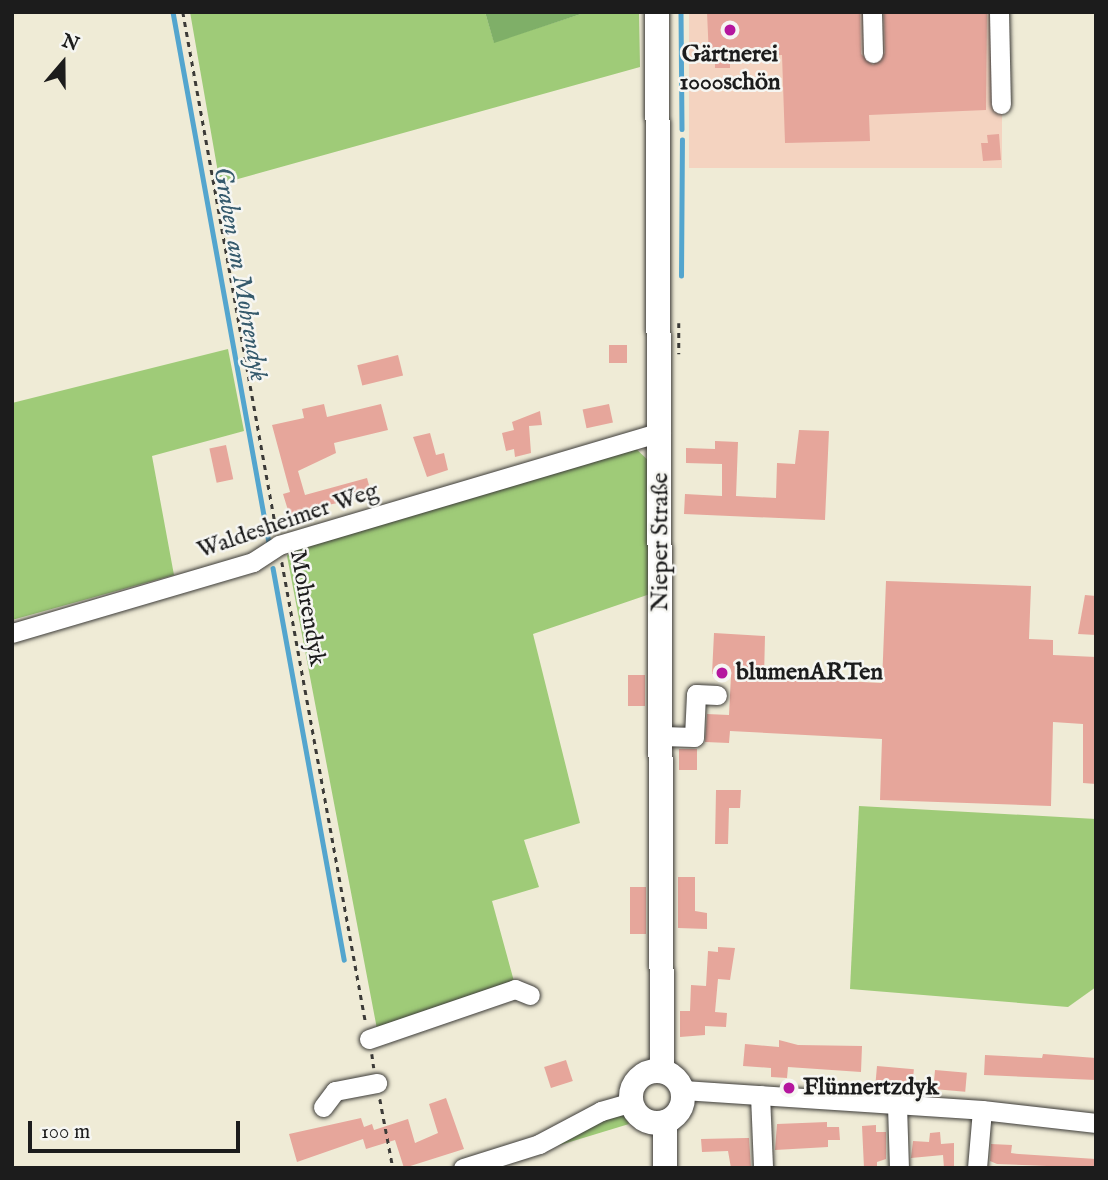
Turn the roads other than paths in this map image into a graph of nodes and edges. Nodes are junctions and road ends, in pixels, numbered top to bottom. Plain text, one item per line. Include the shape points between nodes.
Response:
1 (657, 12) edge
2 (872, 12) edge
3 (999, 12) edge
4 (873, 53) dead end
5 (1001, 104) dead end
6 (661, 432) junction
7 (12, 633) edge
8 (717, 695) dead end
9 (662, 736) junction
10 (530, 995) dead end
11 (369, 1039) road end
12 (663, 1066) junction
13 (377, 1083) road end
14 (683, 1090) junction
15 (760, 1096) junction
16 (627, 1103) junction
17 (897, 1105) junction
18 (323, 1107) dead end
19 (982, 1110) junction
20 (1096, 1124) edge
21 (665, 1126) junction
22 (463, 1168) edge
23 (665, 1168) edge
24 (763, 1168) edge
25 (899, 1168) edge
26 (977, 1168) edge

1 - 6 main road, Nieper Straße
2 - 4 street
3 - 5 street
6 - 7 street, Waldesheimer Weg via 279,545 253,562
6 - 9 main road, Nieper Straße
8 - 9 street via 696,694 694,737
9 - 12 main road, Nieper Straße
10 - 11 street via 515,989
12 - 14 main road
12 - 16 main road via 642,1076
13 - 18 street via 335,1091
14 - 15 street
14 - 21 main road via 682,1106
15 - 17 street
15 - 24 street
16 - 21 main road via 640,1117
16 - 22 street via 539,1143
17 - 19 street
17 - 25 street
19 - 20 street
19 - 26 street
21 - 23 main road

